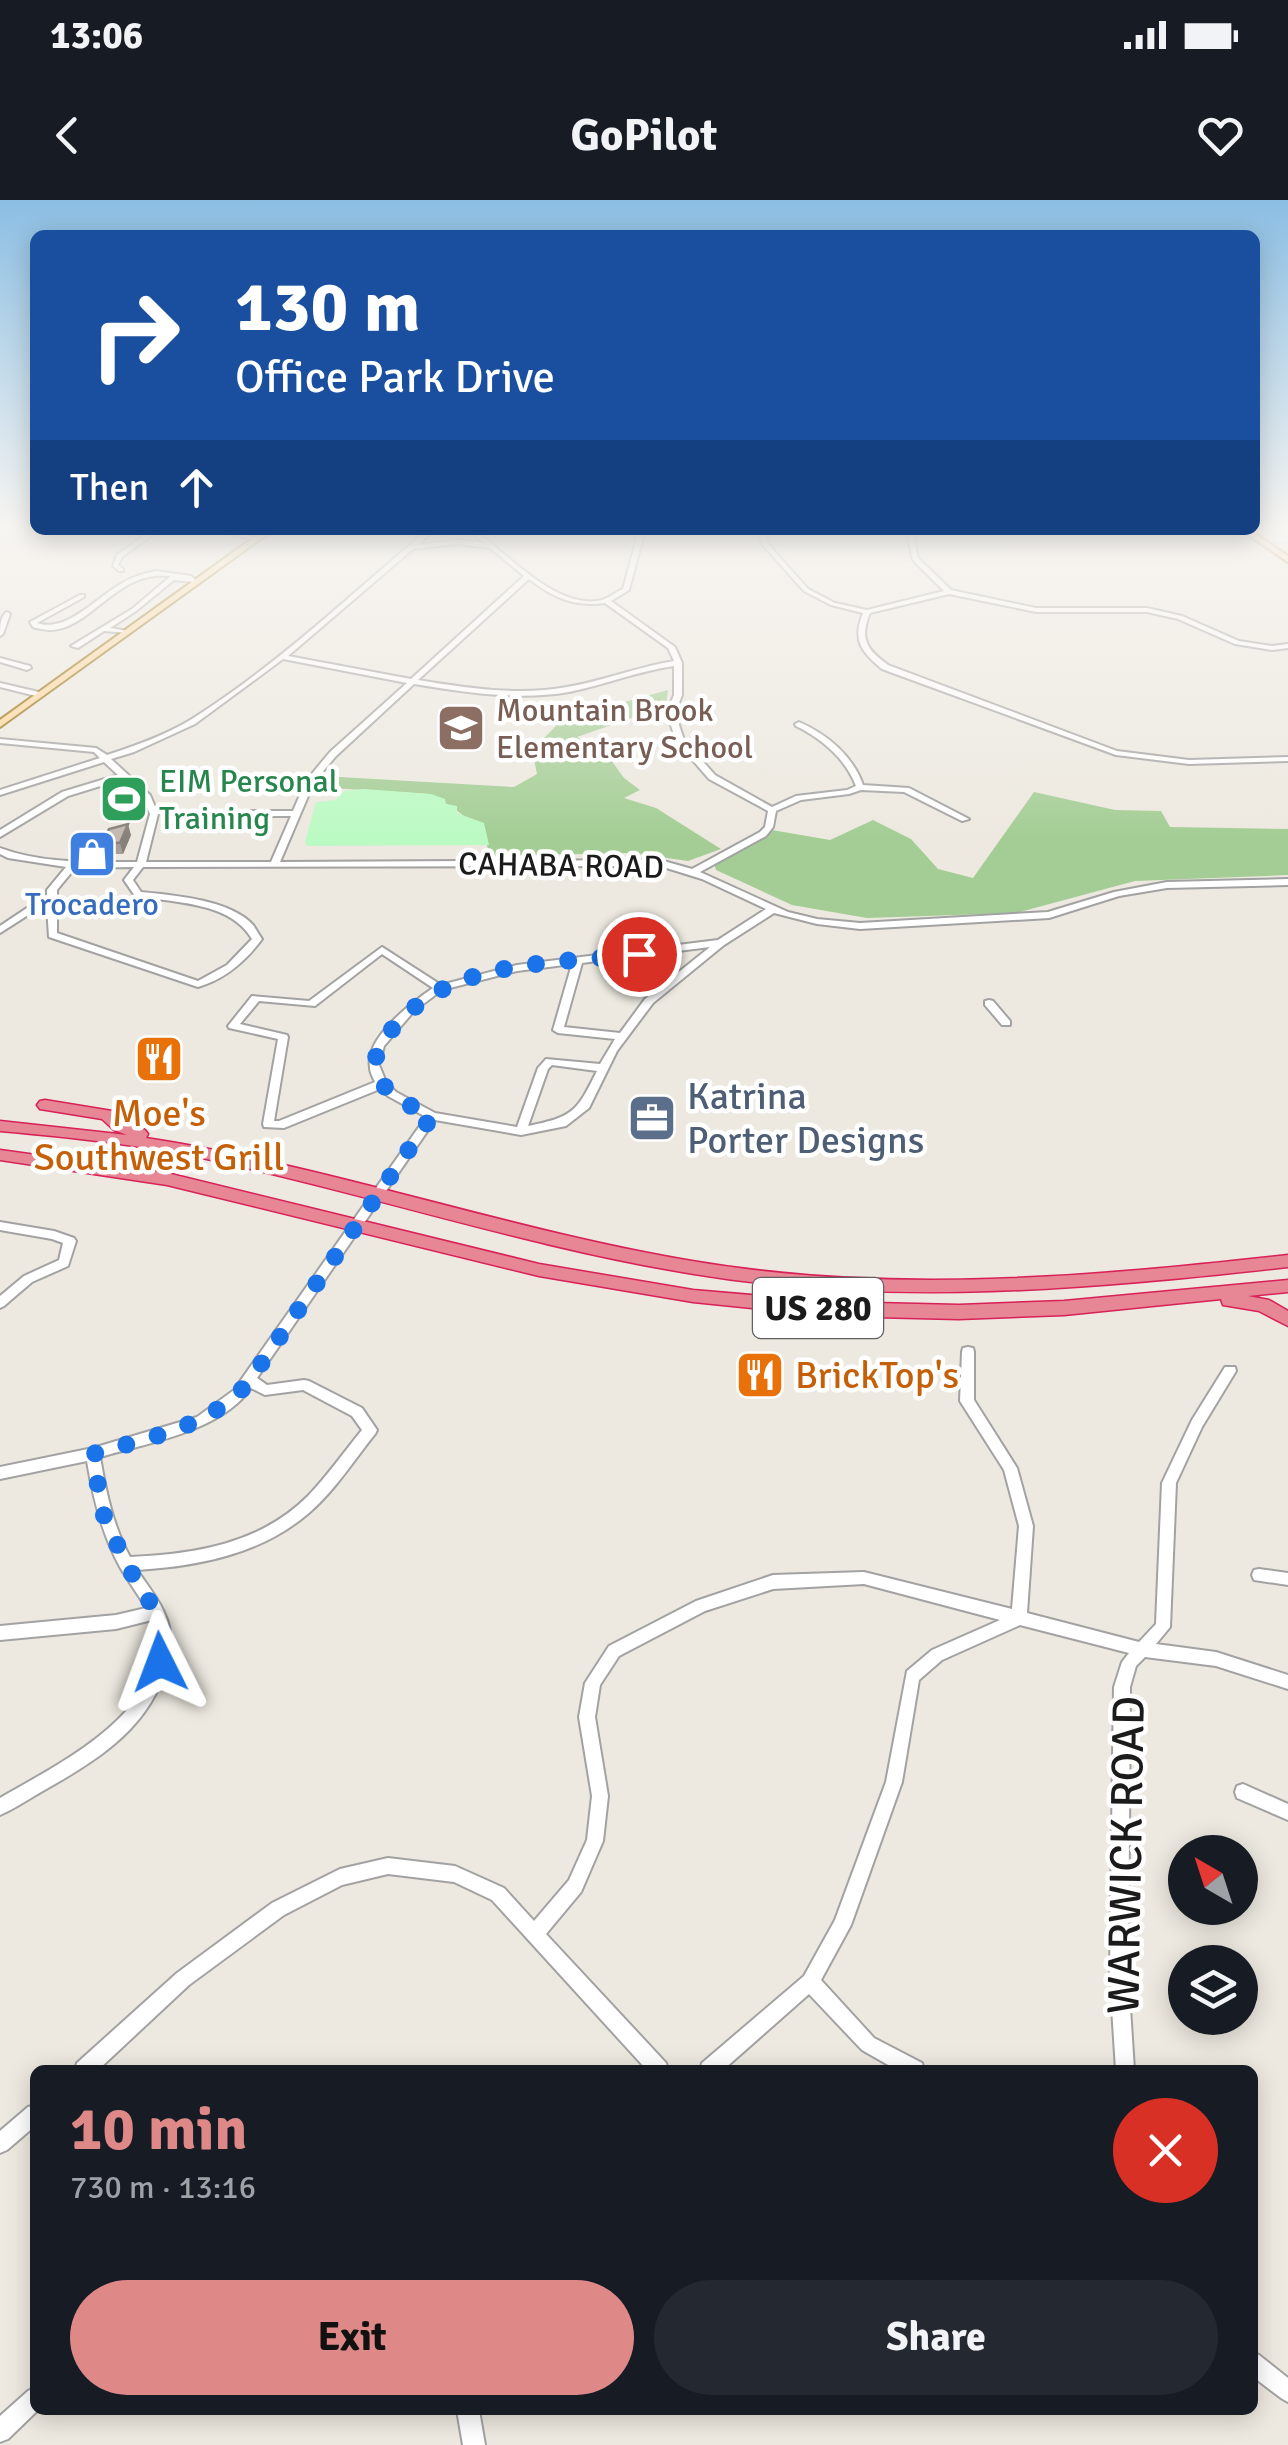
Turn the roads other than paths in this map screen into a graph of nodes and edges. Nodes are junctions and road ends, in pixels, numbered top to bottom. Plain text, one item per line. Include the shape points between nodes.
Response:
1 (100, 631) edge
2 (117, 631) edge
3 (314, 631) edge
4 (466, 631) edge
5 (649, 631) edge
6 (860, 631) edge
7 (1209, 631) edge
8 (126, 632) joint
9 (75, 646) dead end
10 (1288, 646) edge
11 (282, 658) junction
12 (0, 660) edge
13 (678, 662) junction
14 (27, 668) dead end
15 (412, 680) junction
16 (0, 685) edge
17 (40, 695) junction
18 (0, 724) edge
19 (799, 724) dead end
20 (0, 741) edge
21 (104, 758) junction
22 (1288, 759) edge
23 (124, 776) junction
24 (860, 786) junction
25 (0, 793) edge
26 (772, 810) junction
27 (244, 812) dead end
28 (293, 812) junction
29 (965, 819) dead end
30 (0, 834) edge
31 (0, 851) edge
32 (11, 856) junction
33 (0, 863) edge
34 (275, 863) junction
35 (140, 864) junction
36 (72, 865) junction
37 (700, 867) junction
38 (1288, 882) edge
39 (50, 903) junction
40 (773, 909) junction
41 (0, 930) edge
42 (721, 943) junction
43 (578, 961) junction
44 (439, 988) junction
45 (990, 1003) dead end
46 (1006, 1023) dead end
47 (621, 1036) junction
48 (601, 1068) junction
49 (381, 1084) junction
50 (45, 1105) dead end
51 (432, 1116) junction
52 (0, 1126) edge
53 (521, 1131) junction
54 (0, 1138) edge
55 (168, 1147) junction
56 (0, 1155) edge
57 (376, 1196) junction
58 (0, 1226) edge
59 (356, 1226) junction
60 (1288, 1262) edge
61 (1288, 1286) edge
62 (1194, 1296) junction
63 (0, 1303) edge
64 (1288, 1319) edge
65 (968, 1352) dead end
66 (1230, 1371) dead end
67 (250, 1380) junction
68 (93, 1454) junction
69 (0, 1473) edge
70 (126, 1564) junction
71 (1259, 1575) dead end
72 (1288, 1579) edge
73 (156, 1612) junction
74 (1019, 1618) junction
75 (0, 1633) edge
76 (1145, 1650) junction
77 (1288, 1682) edge
78 (1244, 1792) dead end
79 (0, 1808) edge
80 (1288, 1812) edge
81 (536, 1932) junction
82 (810, 1982) junction
83 (89, 2065) edge
84 (655, 2065) edge
85 (715, 2065) edge
86 (906, 2065) edge
87 (1125, 2065) edge
88 (30, 2118) edge
89 (0, 2144) edge
90 (1258, 2367) edge
91 (1288, 2391) edge
92 (30, 2403) edge
93 (469, 2415) edge
94 (0, 2432) edge
95 (474, 2445) edge

1 - 9 street
2 - 8 street
3 - 11 street
4 - 15 street
5 - 13 street
6 - 22 street via 863,646 885,668 1084,743 1162,760
7 - 10 street via 1236,643
8 - 17 main road
11 - 15 street
11 - 21 street via 192,722
12 - 14 street
13 - 15 street via 552,692
13 - 26 street via 671,713 680,741 712,777
15 - 28 street via 333,754
16 - 17 street
17 - 18 main road
19 - 24 street via 842,756
20 - 21 street via 96,750
21 - 23 street
21 - 25 street
23 - 30 street via 65,794
23 - 35 street via 154,814
24 - 26 street
24 - 29 street via 906,790
26 - 37 street via 769,828
27 - 28 street
28 - 34 street
31 - 32 street, CAHABA ROAD
32 - 33 street
32 - 36 street, CAHABA ROAD
34 - 35 street, CAHABA ROAD
34 - 37 street, CAHABA ROAD via 622,861
35 - 36 street, CAHABA ROAD
35 - 39 street via 128,880 138,894 219,908 244,922 256,939 248,952 198,984 52,936
36 - 39 street
37 - 40 street, CAHABA ROAD
38 - 40 street, CAHABA ROAD via 1167,885 1016,918 846,925
39 - 41 street
40 - 42 street
42 - 43 street
42 - 47 street via 649,1001
43 - 44 street via 478,975
43 - 47 street via 558,1030
44 - 49 street via 378,1044 374,1065
44 - 49 street via 382,950 311,1004 256,998 233,1026 284,1037 268,1124
45 - 46 street
47 - 48 street
48 - 53 street via 575,1116
48 - 53 street via 550,1061
49 - 51 street
50 - 55 highway via 108,1114 119,1126
51 - 53 street
51 - 57 street
52 - 55 highway, US 280
54 - 55 highway
55 - 57 highway, US 280
56 - 59 highway, US 280 via 168,1179
57 - 59 street
57 - 60 highway, US 280 via 602,1252 848,1286 1024,1286
58 - 63 street via 70,1242 64,1262 28,1279
59 - 62 highway, US 280 via 580,1278 832,1309 1003,1311
59 - 67 street
61 - 62 highway, US 280
62 - 64 highway via 1264,1305
65 - 74 street via 967,1401 1010,1468 1026,1526
66 - 76 street, WARWICK ROAD via 1168,1482 1163,1627
67 - 68 street via 202,1421
67 - 70 street via 265,1390 304,1386 357,1412 370,1430 305,1508 239,1549 190,1561
68 - 69 street
68 - 70 street via 102,1511
70 - 73 street
71 - 72 street
73 - 75 street
73 - 79 street via 165,1640 155,1685 136,1718
74 - 76 street
74 - 81 street via 864,1578 773,1582 700,1606 614,1650 592,1683 587,1717 600,1796 594,1840 575,1886
74 - 82 street via 937,1655 912,1676 894,1782 842,1925
76 - 77 street via 1216,1659
76 - 87 street, WARWICK ROAD via 1130,1662 1122,1687 1119,1976
78 - 80 street
81 - 83 street via 498,1894 455,1874 388,1866 340,1876 278,1909 184,1978
81 - 84 street
82 - 85 street
82 - 86 street via 868,2044
88 - 89 street
90 - 91 street
92 - 94 street
93 - 95 street

